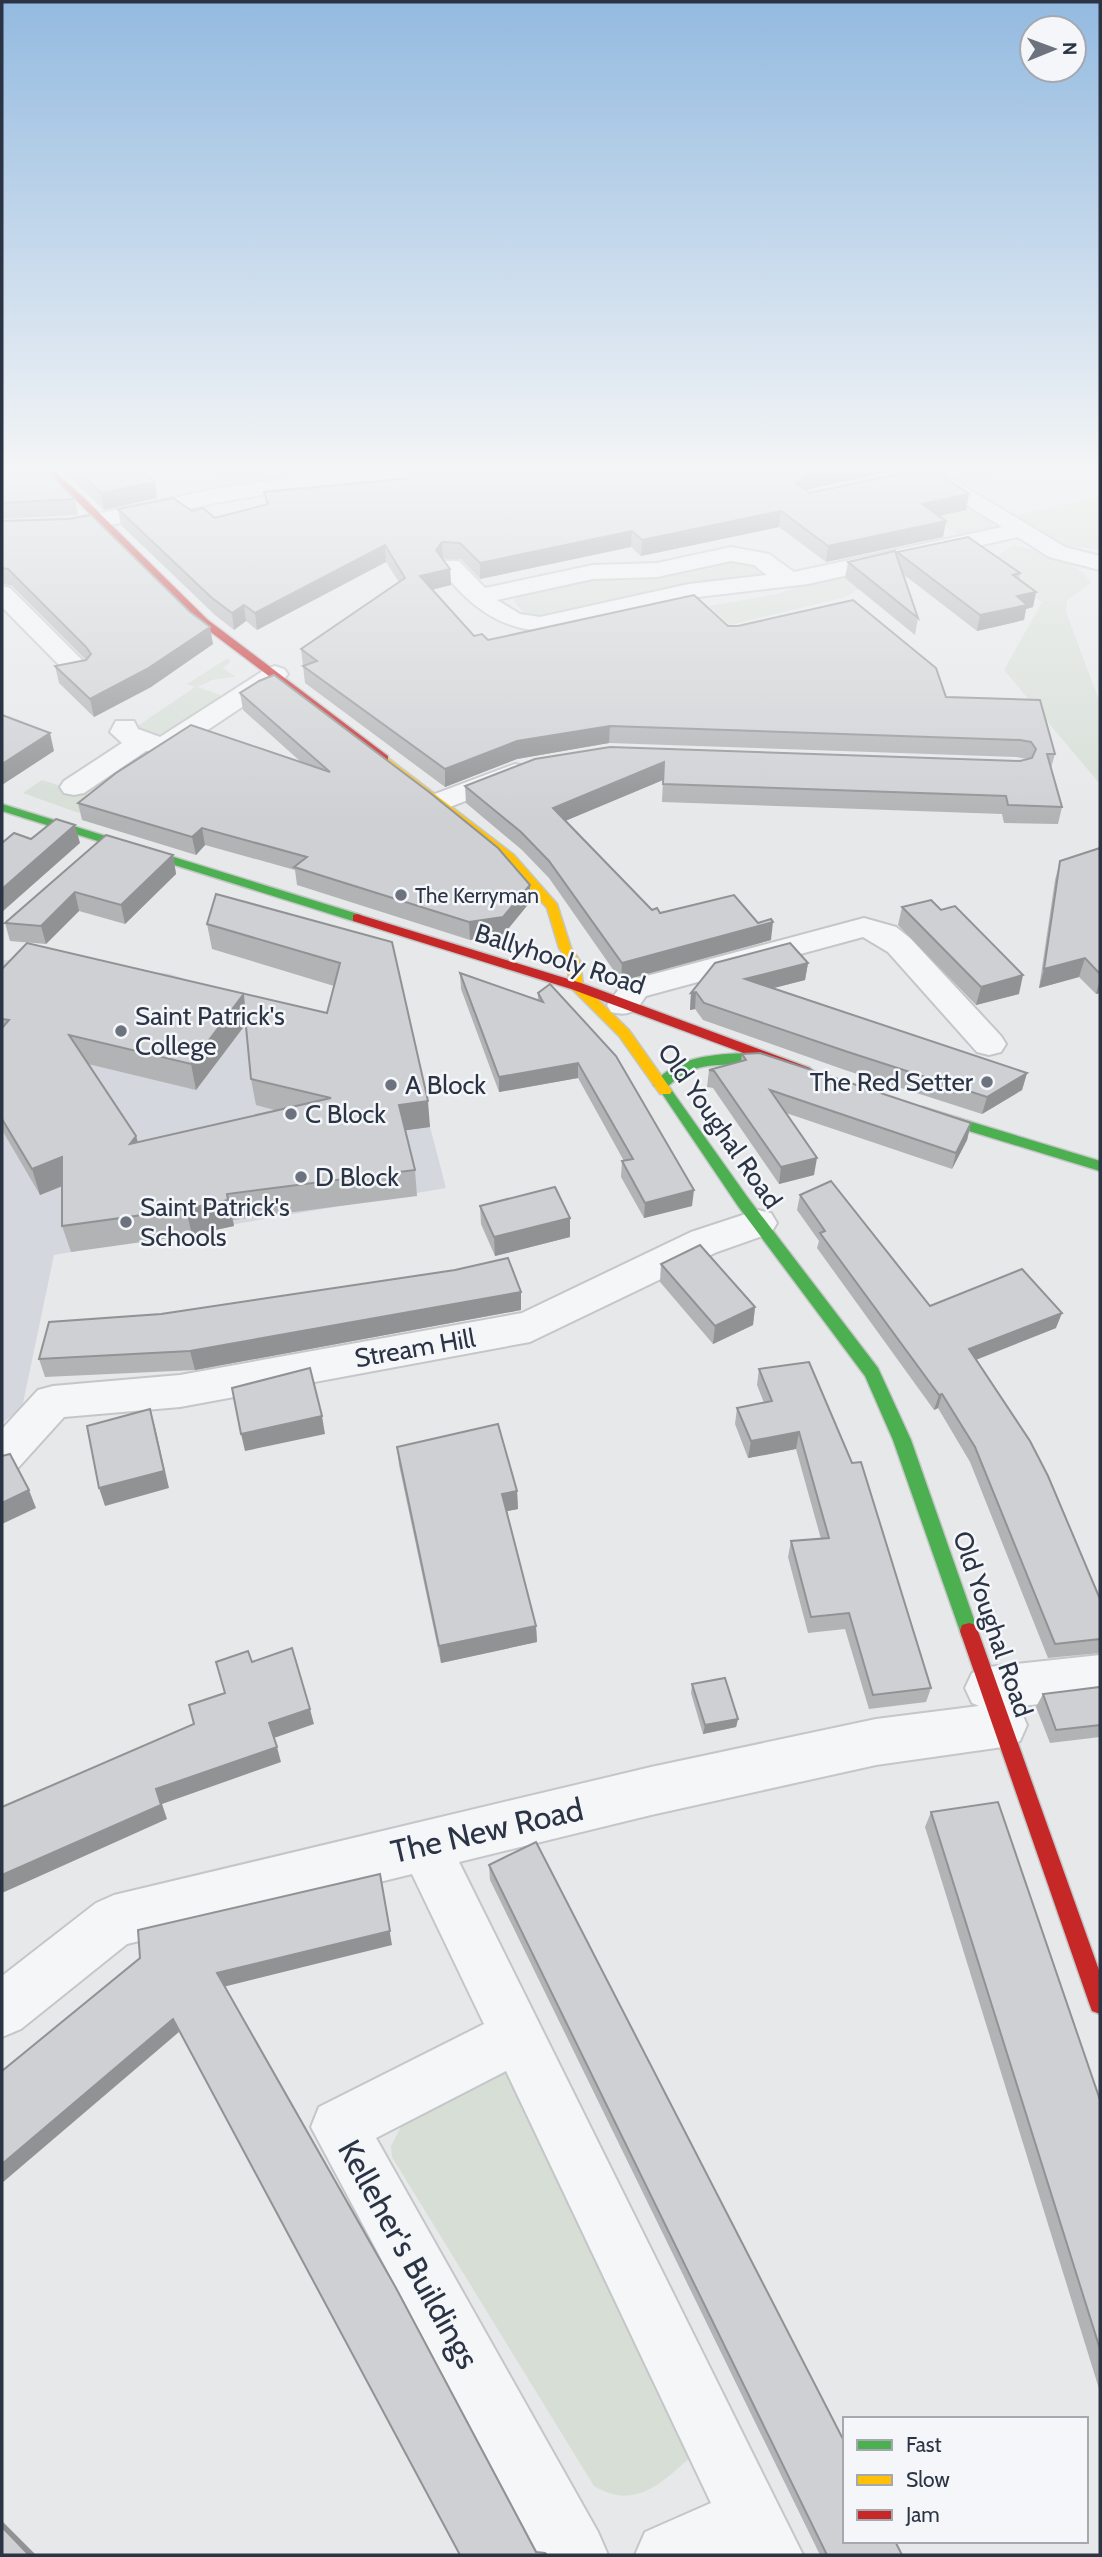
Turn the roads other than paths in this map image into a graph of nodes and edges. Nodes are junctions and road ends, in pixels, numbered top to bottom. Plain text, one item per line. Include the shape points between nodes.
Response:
1 (165, 584) edge
2 (469, 584) edge
3 (535, 584) edge
4 (750, 584) edge
5 (2, 593) edge
6 (480, 596) junction
7 (79, 671) edge
8 (275, 674) junction
9 (542, 764) edge
10 (74, 787) dead end
11 (442, 801) junction
12 (2, 807) edge
13 (103, 841) junction
14 (80, 862) edge
15 (576, 986) junction
16 (623, 1005) junction
17 (989, 1044) dead end
18 (769, 1058) junction
19 (817, 1075) edge
20 (660, 1085) junction
21 (911, 1108) edge
22 (1100, 1166) edge
23 (758, 1223) junction
24 (2, 1457) edge
25 (1100, 1676) edge
26 (996, 1706) junction
27 (424, 1844) junction
28 (1100, 2003) edge
29 (2, 2010) edge
30 (516, 2037) junction
31 (761, 2537) edge
32 (575, 2555) edge
33 (668, 2555) edge

1 - 8 street via 196,615
2 - 6 street
3 - 6 street
4 - 6 street via 689,591 540,624 509,621
5 - 7 street
8 - 10 street via 166,745 134,734
8 - 11 street
9 - 11 street
11 - 15 street via 510,858 552,906 565,948 574,961
12 - 13 street, Ballyhooly Road
13 - 14 street
13 - 15 street, Ballyhooly Road
15 - 16 street, Ballyhooly Road
15 - 20 street, Old Youghal Road via 624,1033
16 - 17 street via 635,989 864,927 899,945
16 - 18 street, Ballyhooly Road
18 - 19 street, Ballyhooly Road
18 - 20 street via 708,1059 678,1066
20 - 23 street, Old Youghal Road
21 - 22 street
23 - 24 street, Stream Hill via 704,1242 530,1327 180,1391 52,1402
23 - 26 street, Old Youghal Road via 872,1373 902,1440
25 - 26 street, The New Road
26 - 27 street, The New Road via 876,1742
26 - 28 street, Old Youghal Road
27 - 29 street, The New Road via 114,1921
27 - 30 street
30 - 31 street
30 - 32 street, Kelleher's Buildings via 339,2127
31 - 33 street

